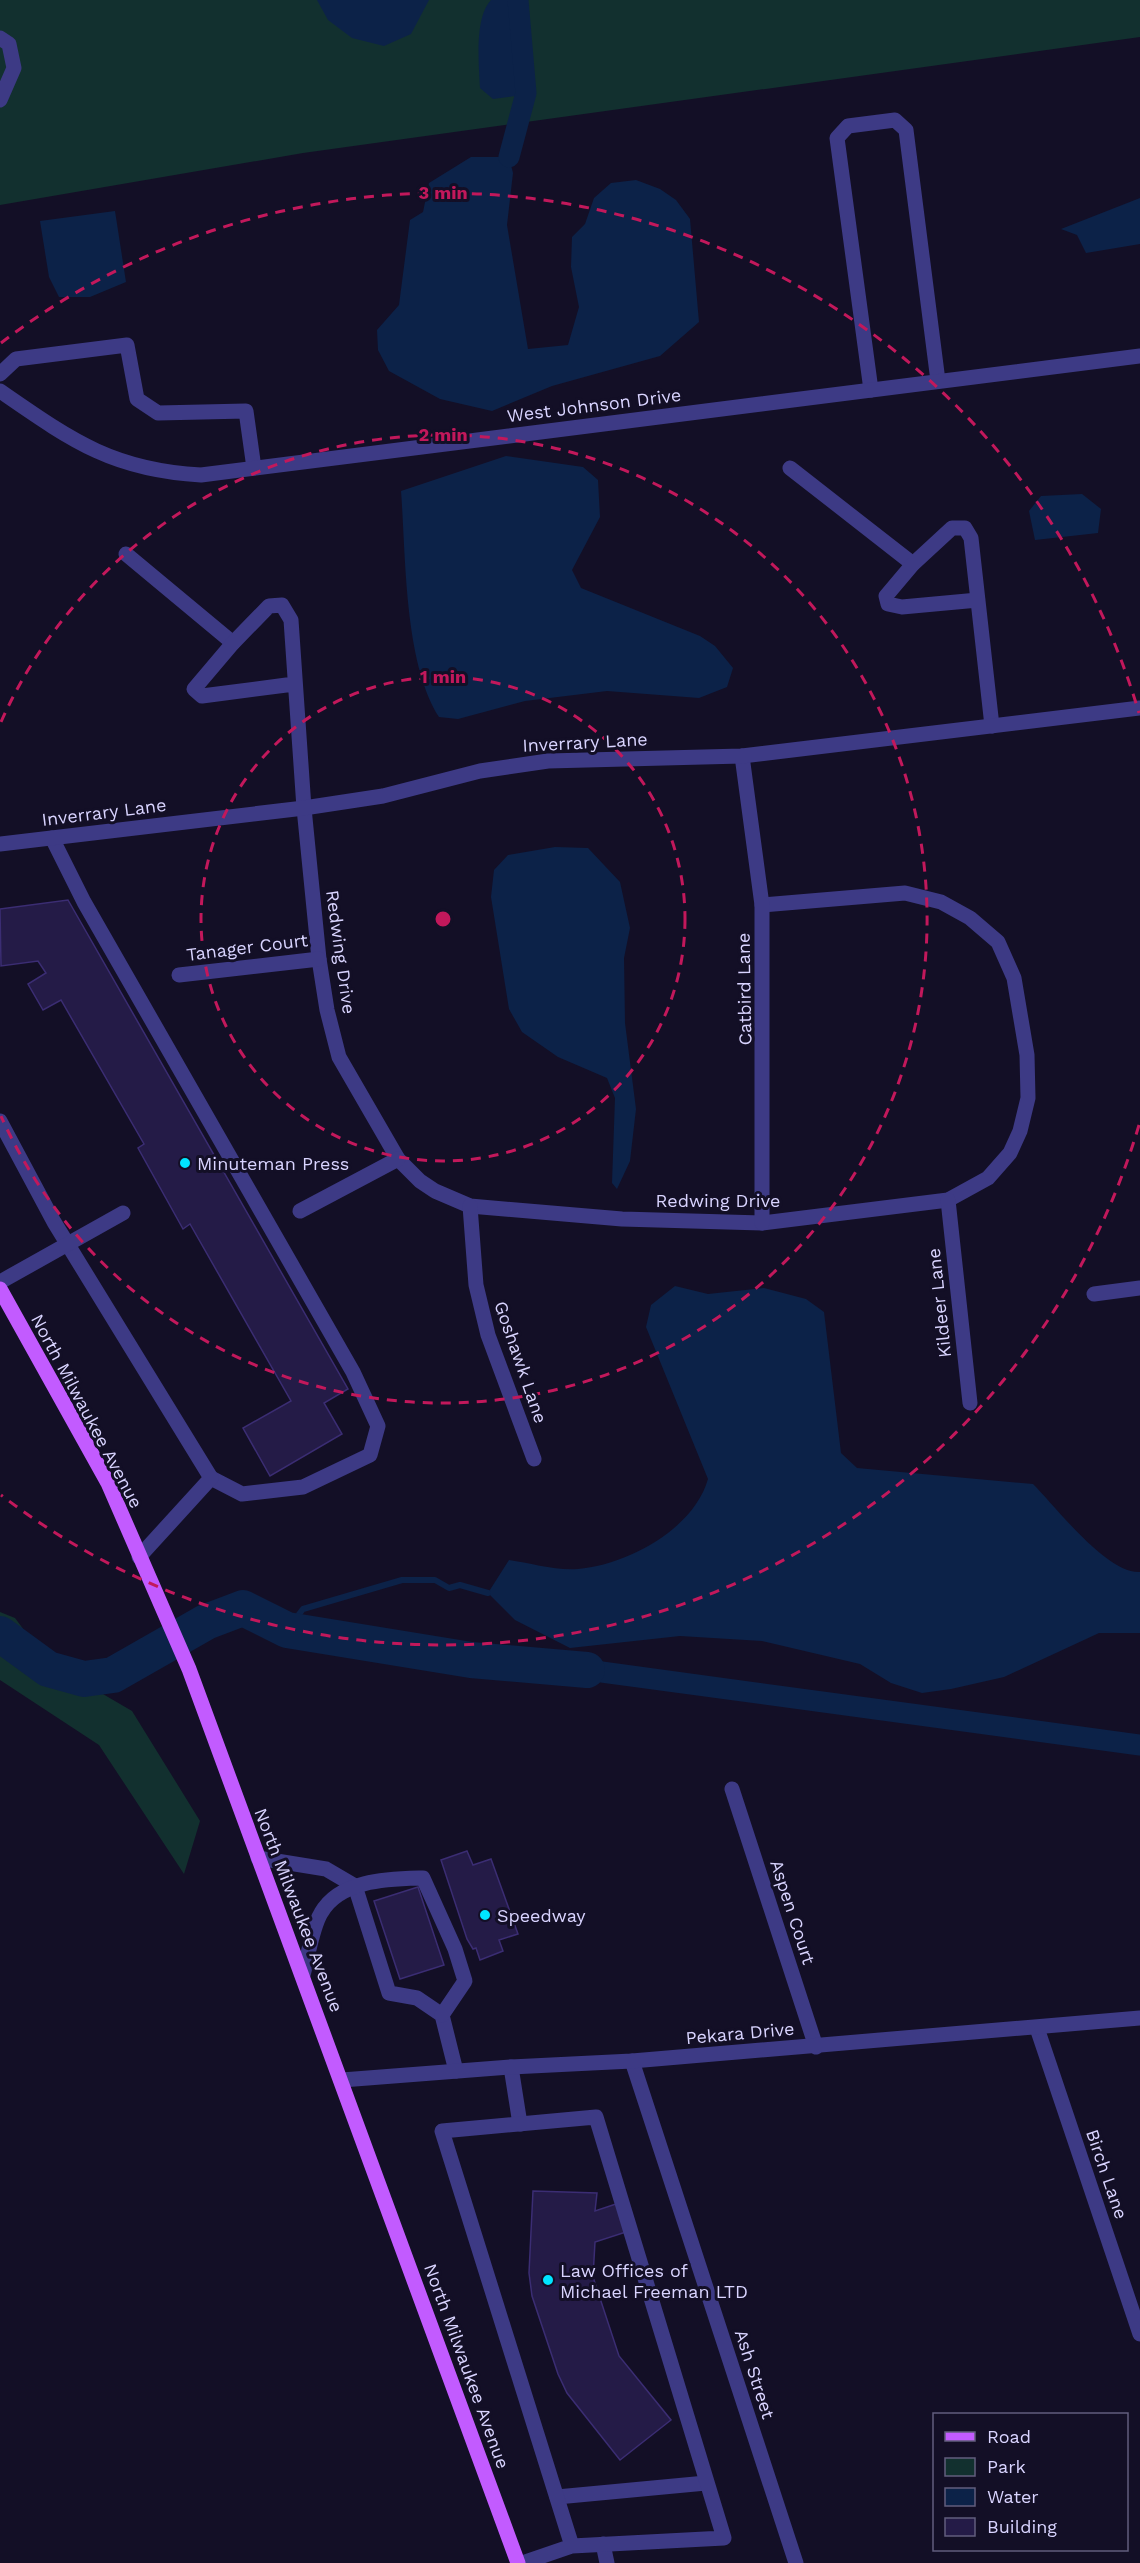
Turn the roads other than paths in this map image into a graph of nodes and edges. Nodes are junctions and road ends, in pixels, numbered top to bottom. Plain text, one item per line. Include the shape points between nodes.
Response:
1 (0, 38) edge
2 (0, 100) edge
3 (1140, 356) edge
4 (0, 374) edge
5 (938, 381) junction
6 (871, 390) junction
7 (0, 392) edge
8 (254, 468) junction
9 (790, 468) dead end
10 (126, 554) dead end
11 (913, 564) junction
12 (978, 600) junction
13 (233, 643) junction
14 (294, 684) junction
15 (1140, 708) edge
16 (992, 726) junction
17 (742, 756) junction
18 (304, 808) junction
19 (52, 838) junction
20 (0, 844) edge
21 (762, 906) junction
22 (319, 958) junction
23 (179, 975) dead end
24 (0, 1121) edge
25 (398, 1159) junction
26 (948, 1200) junction
27 (470, 1206) junction
28 (300, 1211) dead end
29 (123, 1213) dead end
30 (762, 1223) junction
31 (68, 1245) junction
32 (0, 1282) edge
33 (1140, 1288) edge
34 (0, 1289) edge
35 (1094, 1294) dead end
36 (970, 1403) dead end
37 (534, 1459) dead end
38 (211, 1478) junction
39 (139, 1557) junction
40 (732, 1789) dead end
41 (258, 1858) junction
42 (355, 1886) junction
43 (303, 1975) junction
44 (442, 2015) junction
45 (1140, 2018) edge
46 (1037, 2028) junction
47 (816, 2047) junction
48 (632, 2061) junction
49 (511, 2067) junction
50 (456, 2071) junction
51 (342, 2080) junction
52 (520, 2124) junction
53 (1140, 2334) edge
54 (706, 2484) junction
55 (557, 2497) junction
56 (603, 2544) junction
57 (572, 2546) junction
58 (520, 2563) edge
59 (607, 2563) edge
60 (796, 2563) edge

1 - 2 street via 9,44 14,68
3 - 5 street, West Johnson Drive
4 - 8 street via 16,359 127,345 137,399 158,413 246,411
5 - 6 street, West Johnson Drive
5 - 6 street via 906,130 895,120 860,124 848,126 837,138
6 - 8 street, West Johnson Drive
7 - 8 street, West Johnson Drive via 72,441 118,461 167,473 201,475
9 - 11 street
10 - 13 street
11 - 12 street via 952,528 965,528 972,538
11 - 12 street via 886,596 888,604 902,607
12 - 16 street
13 - 14 street, Redwing Drive via 269,606 282,605 291,620
13 - 14 street via 194,689 202,696
14 - 18 street, Redwing Drive
15 - 16 street, Inverrary Lane
16 - 17 street, Inverrary Lane
17 - 18 street, Inverrary Lane via 548,761 480,771 383,796
17 - 21 street, Catbird Lane
18 - 19 street, Inverrary Lane
18 - 22 street, Redwing Drive
19 - 20 street, Inverrary Lane
19 - 38 street via 84,902 353,1372 378,1426 370,1455 303,1487 242,1494
21 - 26 street, Redwing Drive via 905,893 941,902 970,918 998,942 1014,978 1027,1055 1028,1098 1010,1153 988,1178
21 - 30 street, Catbird Lane
22 - 23 street, Tanager Court
22 - 25 street, Redwing Drive via 339,1058
24 - 31 street
25 - 27 street, Redwing Drive via 420,1181
25 - 28 street
26 - 30 street, Redwing Drive
26 - 36 street, Kildeer Lane
27 - 30 street, Redwing Drive via 622,1219
27 - 37 street, Goshawk Lane via 476,1285 488,1335
29 - 31 street
31 - 32 street
31 - 38 street
33 - 35 street
34 - 39 main road, North Milwaukee Avenue via 108,1484
38 - 39 street
39 - 41 main road, North Milwaukee Avenue via 189,1670
40 - 47 street, Aspen Court
41 - 42 street via 326,1869
41 - 43 main road, North Milwaukee Avenue
42 - 43 street via 340,1893 321,1912
42 - 44 street via 388,1992 417,1998
42 - 44 street via 423,1878 465,1981
43 - 51 main road, North Milwaukee Avenue
44 - 50 street
45 - 46 street, Pekara Drive
46 - 47 street, Pekara Drive
46 - 53 street, Birch Lane
47 - 48 street, Pekara Drive
48 - 49 street, Pekara Drive
48 - 60 street, Ash Street
49 - 50 street, Pekara Drive
49 - 52 street
50 - 51 street, Pekara Drive
51 - 58 main road, North Milwaukee Avenue
52 - 54 street via 596,2117
52 - 55 street via 442,2131
54 - 55 street
54 - 56 street via 724,2538
55 - 57 street
56 - 57 street
56 - 59 street
57 - 58 street

